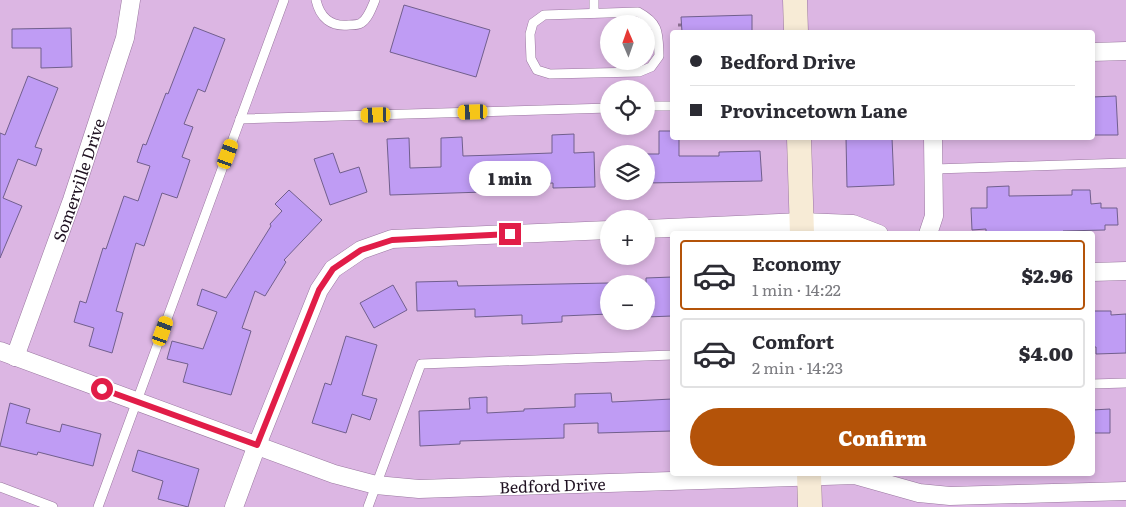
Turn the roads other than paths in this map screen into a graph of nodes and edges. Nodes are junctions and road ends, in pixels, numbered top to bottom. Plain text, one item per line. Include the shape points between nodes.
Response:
1 (131, 0) edge
2 (284, 0) edge
3 (316, 0) edge
4 (375, 0) edge
5 (594, 0) edge
6 (795, 0) edge
7 (594, 13) junction
8 (796, 30) edge
9 (1126, 51) edge
10 (1095, 52) edge
11 (655, 106) edge
12 (670, 106) edge
13 (600, 108) edge
14 (240, 119) junction
15 (799, 140) edge
16 (933, 140) edge
17 (1126, 163) edge
18 (934, 169) junction
19 (655, 228) edge
20 (802, 228) edge
21 (600, 230) edge
22 (871, 231) edge
23 (929, 231) edge
24 (1126, 271) edge
25 (1095, 272) edge
26 (7, 354) edge
27 (670, 355) edge
28 (1126, 383) edge
29 (1095, 384) edge
30 (137, 401) junction
31 (257, 445) junction
32 (781, 476) edge
33 (809, 476) edge
34 (859, 476) edge
35 (376, 485) junction
36 (0, 487) edge
37 (1126, 491) edge
38 (53, 507) edge
39 (98, 507) edge
40 (234, 507) edge
41 (368, 507) edge
42 (810, 507) edge

1 - 26 street, Somerville Drive via 125,38 72,200
2 - 14 lane
3 - 4 lane via 326,20 338,26 360,24
5 - 7 lane
6 - 8 street
7 - 7 lane via 544,15 533,24 531,59 537,70 550,74 639,72 651,67 659,56 658,29 650,19 638,12
9 - 10 street
11 - 12 lane
13 - 14 lane
14 - 30 lane
15 - 20 street
16 - 18 street
17 - 18 lane
18 - 23 street via 934,216
19 - 20 street
20 - 22 street via 853,224
21 - 31 street via 392,240 361,250 333,269 319,290
24 - 25 street
26 - 30 street, Bedford Drive
27 - 35 lane via 421,364
28 - 29 lane
30 - 31 street, Bedford Drive
30 - 39 lane
31 - 35 street, Bedford Drive via 334,474
31 - 40 street
32 - 35 street, Bedford Drive via 419,489
33 - 42 street
34 - 37 street, Bedford Drive via 919,493 950,496
35 - 41 lane
36 - 38 lane

